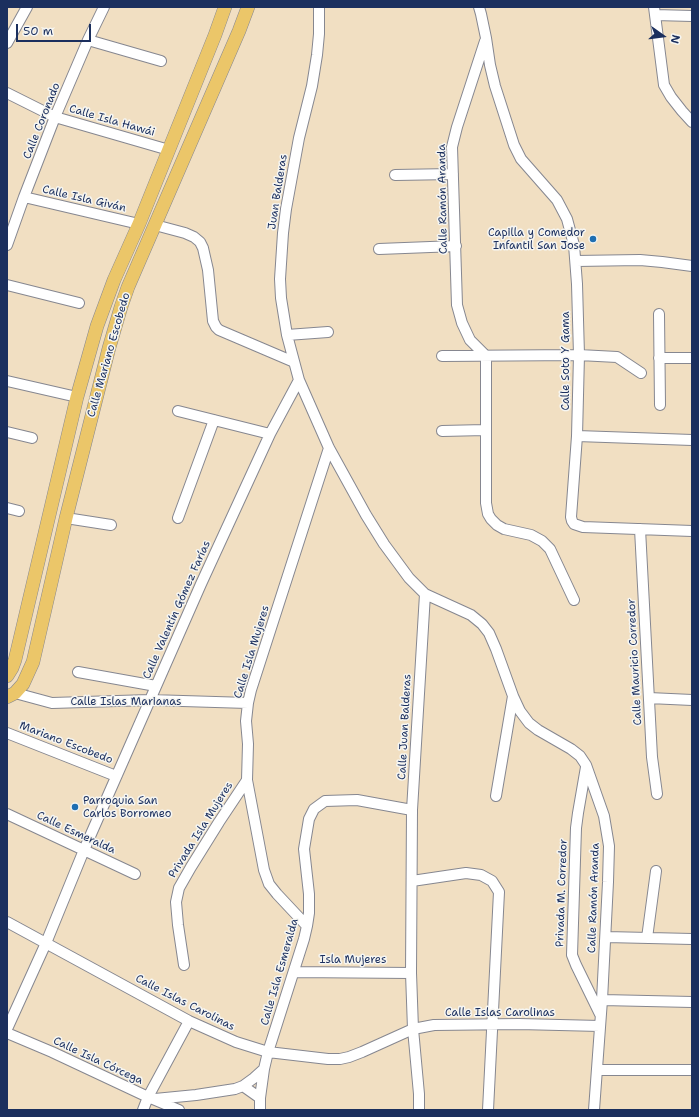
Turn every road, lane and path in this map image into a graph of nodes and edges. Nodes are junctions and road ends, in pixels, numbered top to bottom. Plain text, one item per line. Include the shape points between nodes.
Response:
1 (27, 7) edge
2 (104, 7) edge
3 (225, 7) edge
4 (319, 7) edge
5 (248, 9) edge
6 (480, 11) edge
7 (660, 11) edge
8 (692, 16) edge
9 (486, 38) junction
10 (88, 40) junction
11 (7, 43) edge
12 (161, 61) dead end
13 (7, 93) edge
14 (56, 117) junction
15 (692, 122) edge
16 (169, 150) junction
17 (453, 174) junction
18 (395, 175) dead end
19 (24, 197) junction
20 (139, 224) junction
21 (155, 225) junction
22 (7, 245) edge
23 (456, 246) junction
24 (379, 249) dead end
25 (576, 261) junction
26 (692, 266) edge
27 (7, 285) edge
28 (79, 303) dead end
29 (659, 314) dead end
30 (328, 332) dead end
31 (287, 335) junction
32 (579, 355) junction
33 (442, 356) dead end
34 (486, 356) junction
35 (659, 358) junction
36 (692, 358) edge
37 (294, 362) junction
38 (641, 373) dead end
39 (299, 380) junction
40 (7, 381) edge
41 (77, 397) junction
42 (660, 405) dead end
43 (178, 411) dead end
44 (214, 420) junction
45 (485, 430) junction
46 (442, 431) dead end
47 (7, 432) edge
48 (270, 434) junction
49 (577, 436) junction
50 (32, 438) dead end
51 (692, 440) edge
52 (329, 448) junction
53 (7, 508) edge
54 (19, 511) dead end
55 (66, 518) junction
56 (178, 518) dead end
57 (111, 525) dead end
58 (640, 529) junction
59 (692, 531) edge
60 (425, 594) junction
61 (574, 600) dead end
62 (78, 672) dead end
63 (7, 677) edge
64 (156, 686) junction
65 (11, 695) edge
66 (513, 696) junction
67 (649, 698) junction
68 (150, 700) junction
69 (692, 700) edge
70 (248, 703) junction
71 (7, 733) edge
72 (586, 765) junction
73 (116, 776) junction
74 (247, 780) junction
75 (657, 794) dead end
76 (496, 796) dead end
77 (412, 810) junction
78 (7, 814) edge
79 (84, 850) junction
80 (656, 871) dead end
81 (134, 874) dead end
82 (412, 881) junction
83 (7, 922) edge
84 (307, 926) junction
85 (606, 937) junction
86 (646, 938) junction
87 (692, 939) edge
88 (46, 942) junction
89 (184, 965) dead end
90 (294, 972) junction
91 (411, 973) junction
92 (602, 1000) junction
93 (692, 1002) edge
94 (600, 1015) junction
95 (189, 1021) junction
96 (492, 1024) junction
97 (600, 1026) junction
98 (7, 1029) edge
99 (413, 1029) junction
100 (7, 1033) edge
101 (268, 1052) junction
102 (264, 1069) junction
103 (597, 1070) junction
104 (692, 1070) edge
105 (243, 1086) junction
106 (151, 1098) junction
107 (260, 1098) junction
108 (143, 1110) edge
109 (179, 1110) edge
110 (260, 1110) edge
111 (420, 1110) edge
112 (488, 1110) edge
113 (594, 1110) edge

1 - 11 street
2 - 10 street, Calle Coronado
3 - 16 main road, Calle Mariano Escobedo
4 - 31 street, Juan Balderas via 317,55 299,138 283,233 280,279
5 - 21 main road, Calle Mariano Escobedo
6 - 9 street, Calle Soto Y Gama
7 - 8 street
7 - 15 street via 664,85
9 - 17 street, Calle Ramón Aranda via 452,147
9 - 25 street, Calle Soto Y Gama via 495,86 514,145 521,159 557,200 567,219
10 - 12 street
10 - 14 street, Calle Coronado
13 - 14 street, Calle Isla Hawái
14 - 16 street, Calle Isla Hawái
14 - 19 street, Calle Coronado
16 - 20 main road, Calle Mariano Escobedo
17 - 18 street
17 - 23 street, Calle Ramón Aranda
19 - 20 street, Calle Isla Giván
19 - 22 street, Calle Coronado
20 - 41 main road, Calle Mariano Escobedo via 104,307
21 - 37 street via 185,233 200,242 208,270 213,321 219,330
21 - 55 main road, Calle Mariano Escobedo via 128,287 115,325
23 - 24 street
23 - 34 street, Calle Ramón Aranda via 457,305 470,340
25 - 26 street via 640,260
25 - 32 street, Calle Soto Y Gama
27 - 28 street
29 - 35 street
30 - 31 street
31 - 37 street, Juan Balderas
32 - 34 street
32 - 38 street via 617,357
32 - 49 street, Calle Soto Y Gama
33 - 34 street
34 - 45 street
35 - 36 street
35 - 42 street
37 - 39 street, Juan Balderas
39 - 48 street, Calle Valentín Gómez Farías
39 - 52 street
40 - 41 street
41 - 63 main road, Calle Mariano Escobedo via 15,660
43 - 44 street
44 - 48 street
44 - 56 street
45 - 46 street
45 - 61 street via 488,514 504,529 531,535 550,549
47 - 50 street
48 - 64 street, Calle Valentín Gómez Farías
49 - 51 street
49 - 58 street, Calle Soto Y Gama via 571,517 574,524 583,527
52 - 60 street via 384,544
52 - 70 street, Calle Isla Mujeres
53 - 54 street
55 - 57 street
55 - 65 main road, Calle Mariano Escobedo via 33,662 23,684
58 - 59 street
58 - 67 street, Calle Mauricio Corredor
60 - 66 street, Calle Ramón Aranda via 471,615 482,624 496,649
60 - 77 street, Calle Juan Balderas
62 - 64 street
64 - 68 street, Calle Valentín Gómez Farías
65 - 68 street, Calle Islas Marianas via 52,703
66 - 72 street, Calle Ramón Aranda via 529,723 571,749
66 - 76 street
67 - 69 street
67 - 75 street, Calle Mauricio Corredor
68 - 70 street, Calle Islas Marianas
68 - 73 street, Calle Valentín Gómez Farías
70 - 74 street, Calle Isla Mujeres
71 - 73 street, Mariano Escobedo
72 - 85 street, Calle Ramón Aranda via 604,816 608,846
72 - 94 street, Privada M. Corredor via 576,828 572,955
73 - 79 street, Calle Valentín Gómez Farías
74 - 84 street, Calle Isla Mujeres via 269,884
74 - 89 street, Privada Isla Mujeres via 218,822 179,888 176,902
77 - 82 street, Calle Juan Balderas
77 - 84 street, Calle Isla Esmeralda via 357,800 326,801 314,809 309,819 304,849 309,894
78 - 79 street, Calle Esmeralda
79 - 81 street, Calle Esmeralda
79 - 88 street, Calle Valentín Gómez Farías
80 - 86 street
82 - 91 street, Calle Juan Balderas
82 - 96 street via 466,873 481,875 492,881 499,892
83 - 88 street, Calle Islas Carolinas
84 - 90 street, Calle Isla Esmeralda
85 - 86 street
85 - 92 street, Calle Ramón Aranda
86 - 87 street
88 - 95 street, Calle Islas Carolinas
88 - 98 street, Calle Valentín Gómez Farías
90 - 91 street, Isla Mujeres
90 - 101 street, Calle Isla Esmeralda
91 - 99 street, Calle Juan Balderas
92 - 93 street
92 - 94 street, Calle Ramón Aranda
94 - 97 street, Calle Ramón Aranda
95 - 101 street, Calle Islas Carolinas via 236,1042
95 - 106 street
96 - 97 street, Calle Islas Carolinas
96 - 99 street, Calle Islas Carolinas via 434,1025
96 - 112 street
97 - 103 street, Calle Ramón Aranda
99 - 101 street, Calle Islas Carolinas via 340,1059
99 - 111 street, Calle Juan Balderas
100 - 106 street, Calle Isla Córcega
101 - 102 street, Calle Isla Esmeralda
102 - 105 street
102 - 107 street, Calle Isla Esmeralda
103 - 104 street
103 - 113 street, Calle Ramón Aranda
105 - 106 street via 225,1091
105 - 107 street
106 - 108 street
106 - 109 street, Calle Isla Córcega
107 - 110 street, Calle Isla Esmeralda

